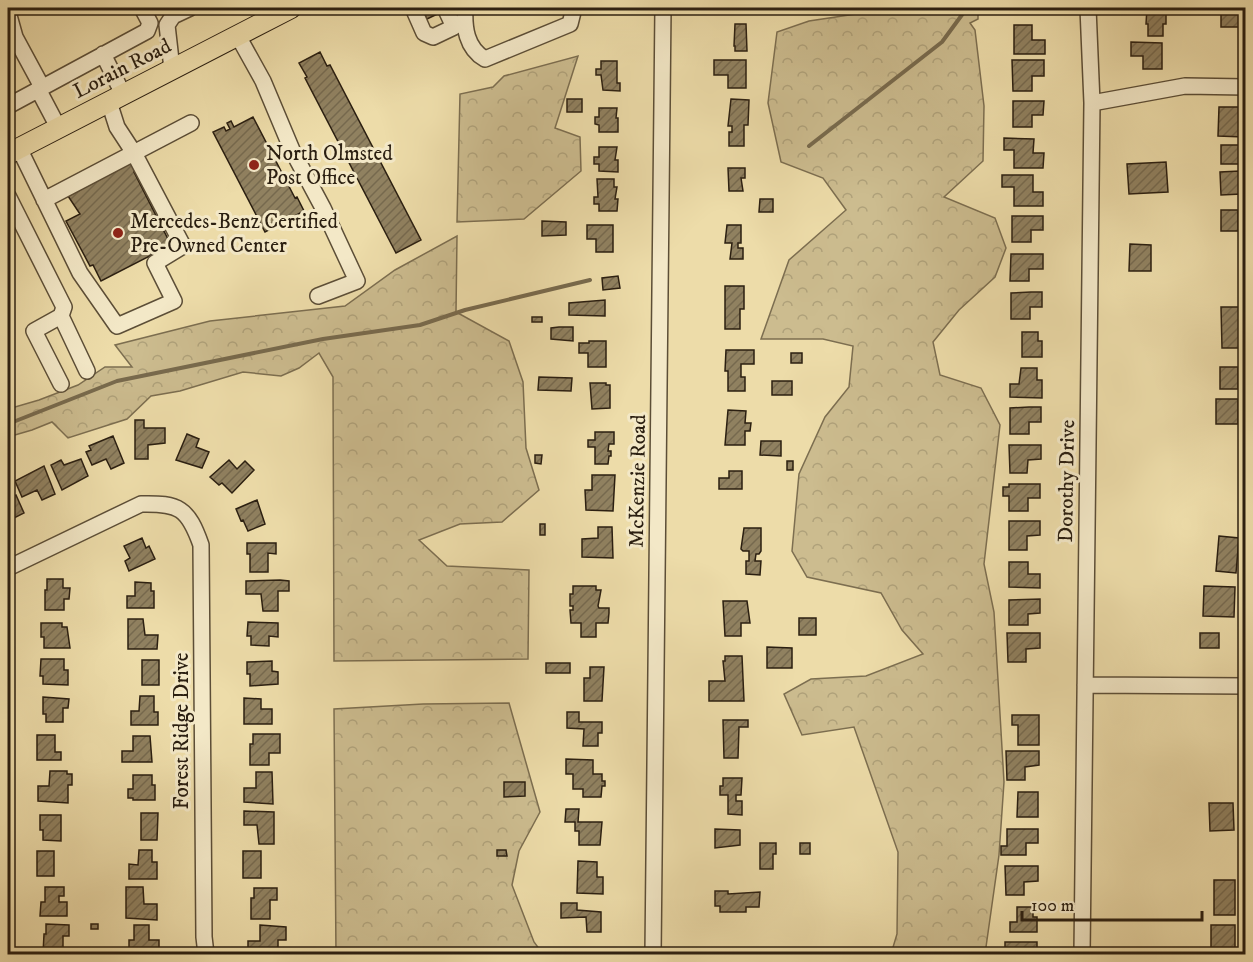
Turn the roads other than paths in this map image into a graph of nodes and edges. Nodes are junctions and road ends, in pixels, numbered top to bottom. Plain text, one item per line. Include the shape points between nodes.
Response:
1 (142, 8) edge
2 (190, 8) edge
3 (287, 8) edge
4 (413, 8) edge
5 (465, 8) edge
6 (574, 8) edge
7 (663, 8) edge
8 (1088, 8) edge
9 (446, 10) dead end
10 (8, 12) edge
11 (172, 12) edge
12 (238, 36) junction
13 (103, 54) junction
14 (172, 69) junction
15 (1245, 87) edge
16 (40, 88) junction
17 (116, 98) junction
18 (1092, 103) junction
19 (8, 106) edge
20 (191, 123) dead end
21 (58, 127) junction
22 (13, 151) edge
23 (134, 153) junction
24 (44, 200) junction
25 (8, 201) edge
26 (14, 226) edge
27 (318, 296) dead end
28 (61, 316) junction
29 (87, 371) dead end
30 (61, 384) dead end
31 (8, 568) edge
32 (1085, 685) junction
33 (1245, 686) edge
34 (206, 954) edge
35 (653, 954) edge
36 (1082, 954) edge

1 - 13 street via 150,23 147,31
2 - 11 street
3 - 12 main road, Lorain Road
4 - 9 street via 424,33 433,37 454,27
5 - 6 street via 464,30 477,55 485,59 570,24
7 - 35 street, McKenzie Road
8 - 18 street, Dorothy Drive
10 - 16 street via 15,37
11 - 14 street via 166,26
12 - 14 main road, Lorain Road
12 - 27 street via 357,281
13 - 16 street
13 - 17 street
14 - 17 main road, Lorain Road
15 - 18 street via 1185,86
16 - 19 street
16 - 21 street
17 - 21 main road, Lorain Road
17 - 23 street via 117,127
18 - 32 street, Dorothy Drive
20 - 23 street
21 - 22 main road, Lorain Road
22 - 24 street
23 - 24 street
23 - 24 street via 183,246 155,263 174,301 117,326 80,273
25 - 26 street
26 - 28 street via 64,306
28 - 29 street
28 - 30 street via 34,331
31 - 34 street, Forest Ridge Drive via 141,504 163,503 184,511 195,528 201,545
32 - 33 street
32 - 36 street, Dorothy Drive

